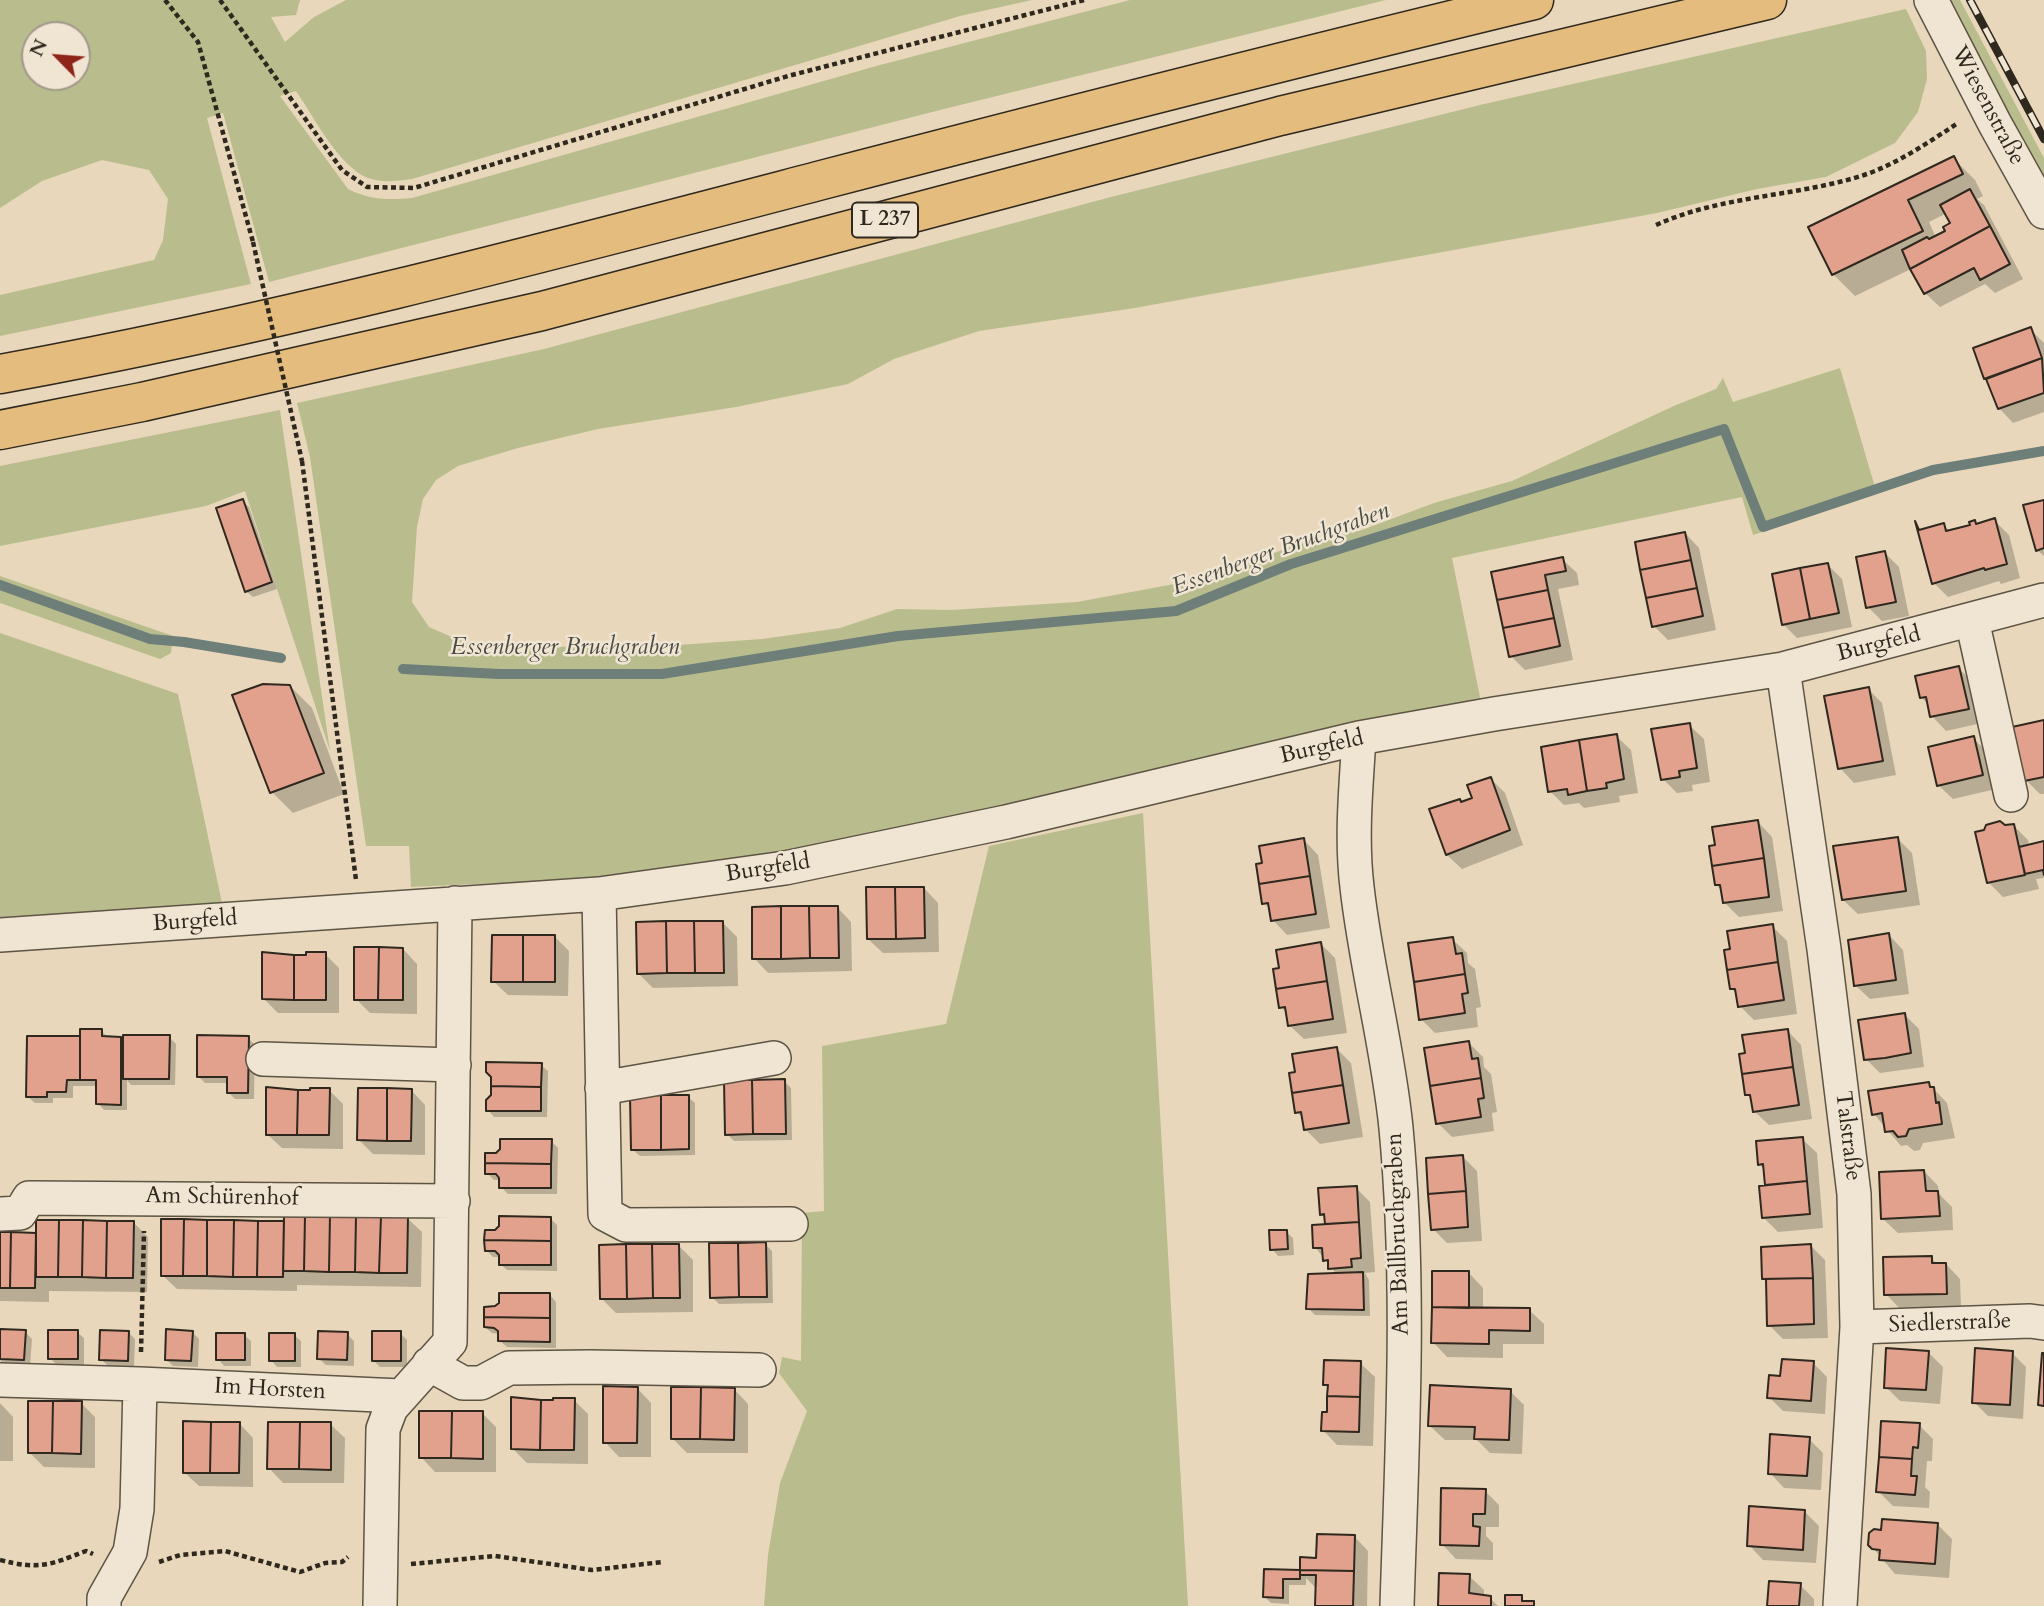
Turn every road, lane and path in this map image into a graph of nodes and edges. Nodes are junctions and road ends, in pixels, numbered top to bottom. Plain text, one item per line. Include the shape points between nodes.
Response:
1 (165, 0) edge
2 (220, 0) edge
3 (1084, 0) edge
4 (1534, 0) edge
5 (1767, 0) edge
6 (1931, 0) edge
7 (1985, 105) junction
8 (2044, 212) edge
9 (1656, 225) dead end
10 (0, 374) edge
11 (0, 429) edge
12 (2044, 600) edge
13 (1972, 620) junction
14 (1783, 669) junction
15 (1359, 738) junction
16 (2011, 796) dead end
17 (599, 894) junction
18 (455, 903) junction
19 (360, 911) junction
20 (0, 935) edge
21 (774, 1058) dead end
22 (263, 1059) dead end
23 (454, 1065) junction
24 (602, 1088) junction
25 (145, 1197) junction
26 (453, 1201) junction
27 (0, 1214) edge
28 (791, 1224) dead end
29 (2044, 1323) edge
30 (1857, 1327) junction
31 (429, 1364) junction
32 (759, 1370) dead end
33 (0, 1380) edge
34 (140, 1384) junction
35 (400, 1396) junction
36 (380, 1552) junction
37 (0, 1560) edge
38 (125, 1561) junction
39 (662, 1562) dead end
40 (104, 1606) edge
41 (380, 1606) edge
42 (1397, 1606) edge
43 (1840, 1606) edge

1 - 19 path, bridge via 198,42 253,242 302,461
2 - 3 path via 342,170 367,187 414,188 788,76
4 - 10 highway, L 237 via 1236,72 440,279
5 - 11 highway, L 237 via 1280,116 542,311 142,402
6 - 7 street, Wiesenstraße
7 - 8 street, Wiesenstraße
7 - 9 path via 1922,146 1867,174 1680,215
12 - 13 street, Burgfeld
13 - 14 street, Burgfeld
13 - 16 street
14 - 15 street, Burgfeld
14 - 30 street, Talstraße via 1854,1194
15 - 17 street, Burgfeld via 798,866
15 - 42 street, Am Ballbruchgraben via 1357,886 1396,1125 1403,1217
17 - 18 street, Burgfeld
17 - 24 street
18 - 19 street, Burgfeld
18 - 23 street
19 - 20 street, Burgfeld
21 - 24 street
22 - 23 street
23 - 26 street
24 - 28 street via 605,1214 626,1225
25 - 26 street, Am Schürenhof
25 - 27 street, Am Schürenhof via 29,1198 20,1213
25 - 34 path
26 - 31 street via 450,1342
29 - 30 street, Siedlerstraße
30 - 43 street, Talstraße
31 - 32 street via 463,1383 481,1383 509,1368
31 - 35 street
33 - 34 street, Im Horsten
34 - 35 street, Im Horsten
34 - 38 street via 137,1509
35 - 36 street via 383,1429
36 - 38 path via 354,1552 342,1562 300,1572 225,1550 160,1562
36 - 39 path via 401,1564 495,1556 592,1570
36 - 41 street
37 - 38 path via 40,1566 86,1551 107,1562
38 - 40 street

